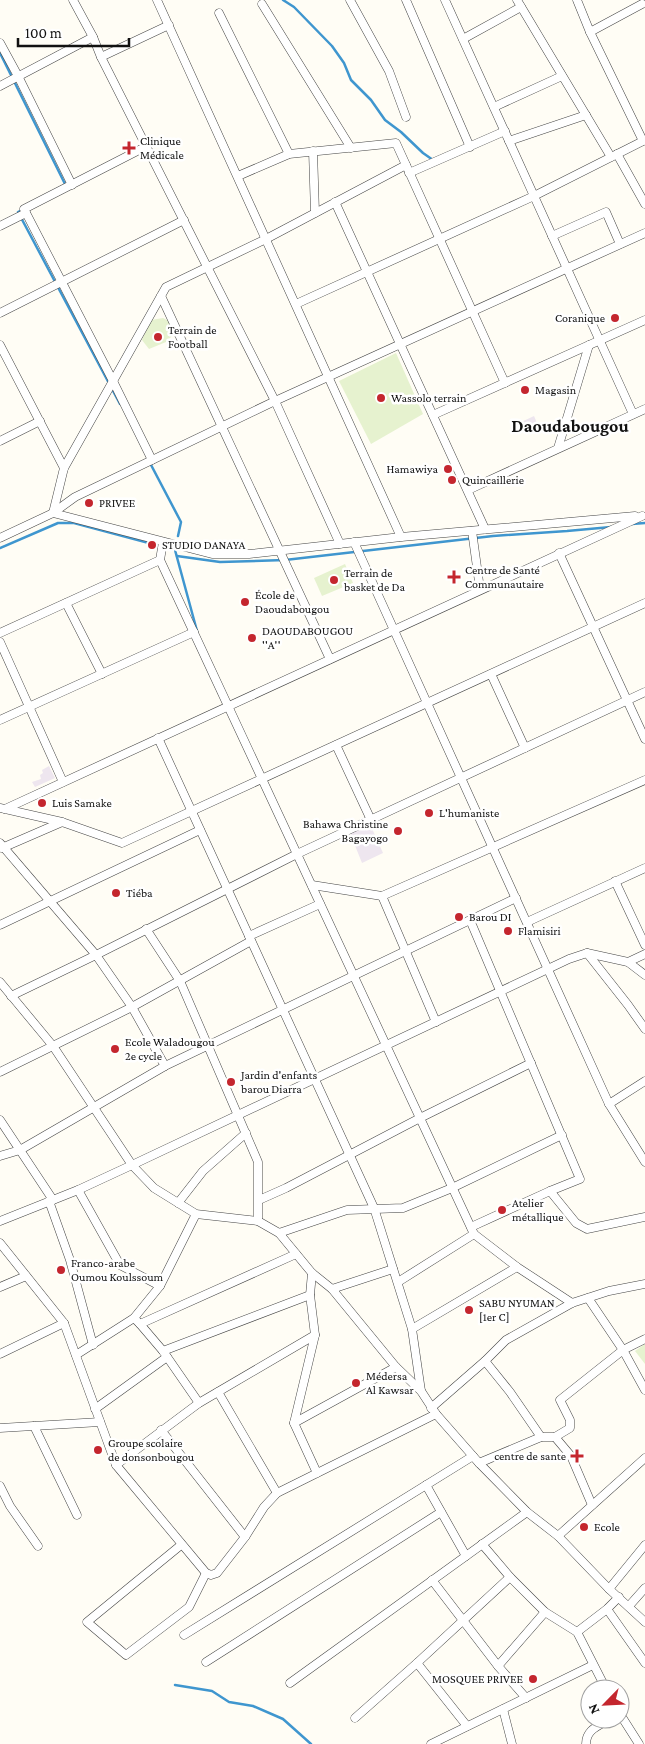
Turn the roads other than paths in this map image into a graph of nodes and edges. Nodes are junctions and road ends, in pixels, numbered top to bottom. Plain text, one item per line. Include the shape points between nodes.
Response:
1 (73, 0) edge
2 (158, 0) edge
3 (350, 0) edge
4 (406, 0) edge
5 (446, 0) edge
6 (577, 0) edge
7 (262, 4) dead end
8 (519, 4) edge
9 (642, 5) edge
10 (219, 13) dead end
11 (169, 25) junction
12 (590, 32) junction
13 (93, 37) junction
14 (463, 39) junction
15 (0, 43) edge
16 (101, 57) junction
17 (18, 76) junction
18 (562, 76) junction
19 (0, 86) edge
20 (494, 107) junction
21 (586, 115) junction
22 (406, 117) dead end
23 (505, 131) junction
24 (509, 141) junction
25 (644, 141) edge
26 (147, 146) junction
27 (470, 146) junction
28 (351, 148) junction
29 (313, 152) junction
30 (289, 154) junction
31 (614, 156) junction
32 (406, 165) junction
33 (410, 173) junction
34 (238, 176) junction
35 (72, 184) junction
36 (534, 196) junction
37 (335, 202) junction
38 (645, 204) edge
39 (26, 212) junction
40 (315, 213) junction
41 (184, 220) junction
42 (0, 226) edge
43 (645, 233) edge
44 (552, 236) junction
45 (266, 239) junction
46 (440, 239) junction
47 (620, 244) junction
48 (208, 267) junction
49 (567, 268) junction
50 (367, 272) junction
51 (61, 282) junction
52 (161, 296) junction
53 (296, 304) junction
54 (473, 311) junction
55 (0, 313) edge
56 (645, 320) edge
57 (600, 340) junction
58 (400, 344) junction
59 (589, 345) junction
60 (1, 350) edge
61 (329, 376) junction
62 (113, 381) junction
63 (505, 382) junction
64 (275, 401) junction
65 (645, 409) edge
66 (633, 414) junction
67 (433, 415) junction
68 (40, 421) junction
69 (222, 426) junction
70 (0, 442) edge
71 (558, 448) junction
72 (152, 460) junction
73 (64, 468) junction
74 (468, 490) junction
75 (53, 512) junction
76 (644, 515) edge
77 (485, 530) junction
78 (472, 531) junction
79 (401, 537) junction
80 (0, 538) edge
81 (163, 542) junction
82 (354, 542) junction
83 (340, 544) junction
84 (279, 552) junction
85 (559, 553) junction
86 (160, 560) junction
87 (480, 589) junction
88 (66, 603) junction
89 (645, 603) edge
90 (593, 627) junction
91 (394, 629) junction
92 (194, 632) junction
93 (0, 633) edge
94 (0, 642) edge
95 (330, 659) junction
96 (102, 674) junction
97 (491, 674) junction
98 (645, 692) edge
99 (627, 701) junction
100 (428, 703) junction
101 (228, 706) junction
102 (30, 707) junction
103 (0, 720) edge
104 (158, 738) junction
105 (645, 740) edge
106 (336, 745) junction
107 (525, 748) junction
108 (462, 777) junction
109 (262, 778) junction
110 (645, 780) edge
111 (63, 782) junction
112 (2, 809) edge
113 (192, 811) junction
114 (371, 820) junction
115 (62, 822) junction
116 (200, 830) junction
117 (1, 846) edge
118 (494, 848) junction
119 (297, 854) junction
120 (645, 868) edge
121 (616, 881) junction
122 (312, 885) junction
123 (227, 889) junction
124 (382, 896) junction
125 (516, 898) junction
126 (50, 901) junction
127 (320, 904) junction
128 (470, 920) junction
129 (527, 922) junction
130 (0, 925) edge
131 (146, 929) junction
132 (250, 938) junction
133 (645, 945) edge
134 (406, 951) junction
135 (587, 953) junction
136 (645, 954) edge
137 (96, 955) junction
138 (628, 962) junction
139 (548, 968) junction
140 (645, 975) edge
141 (354, 976) junction
142 (180, 981) junction
143 (0, 982) edge
144 (500, 991) junction
145 (10, 994) junction
146 (0, 996) edge
147 (132, 1007) junction
148 (283, 1010) junction
149 (436, 1022) junction
150 (645, 1029) edge
151 (208, 1045) junction
152 (386, 1045) junction
153 (53, 1046) junction
154 (531, 1063) junction
155 (165, 1066) junction
156 (0, 1072) edge
157 (314, 1079) junction
158 (645, 1082) edge
159 (610, 1104) junction
160 (94, 1107) junction
161 (238, 1115) junction
162 (420, 1118) junction
163 (0, 1120) edge
164 (246, 1133) junction
165 (562, 1135) junction
166 (20, 1150) junction
167 (349, 1155) junction
168 (0, 1156) edge
169 (645, 1162) edge
170 (132, 1165) junction
171 (452, 1188) junction
172 (78, 1190) junction
173 (550, 1191) junction
174 (259, 1200) junction
175 (51, 1201) junction
176 (178, 1203) junction
177 (374, 1208) junction
178 (196, 1214) junction
179 (645, 1217) edge
180 (0, 1221) edge
181 (258, 1221) junction
182 (473, 1231) junction
183 (279, 1233) junction
184 (0, 1243) edge
185 (296, 1254) junction
186 (517, 1267) junction
187 (393, 1269) junction
188 (312, 1273) junction
189 (26, 1276) junction
190 (398, 1282) junction
191 (645, 1284) edge
192 (160, 1286) junction
193 (0, 1287) edge
194 (332, 1289) junction
195 (310, 1295) junction
196 (588, 1298) junction
197 (572, 1303) junction
198 (137, 1321) junction
199 (64, 1323) junction
200 (412, 1328) junction
201 (315, 1335) junction
202 (645, 1339) edge
203 (93, 1345) junction
204 (623, 1350) junction
205 (0, 1354) edge
206 (165, 1354) junction
207 (76, 1355) junction
208 (485, 1361) junction
209 (396, 1367) junction
210 (645, 1390) edge
211 (421, 1391) junction
212 (218, 1392) junction
213 (199, 1403) junction
214 (95, 1409) junction
215 (434, 1411) junction
216 (100, 1422) junction
217 (294, 1423) junction
218 (34, 1426) junction
219 (0, 1428) edge
220 (161, 1430) junction
221 (541, 1437) junction
222 (555, 1437) junction
223 (645, 1458) edge
224 (476, 1459) junction
225 (116, 1465) junction
226 (317, 1473) junction
227 (0, 1486) edge
228 (426, 1486) junction
229 (277, 1493) junction
230 (592, 1505) junction
231 (441, 1512) junction
232 (527, 1512) junction
233 (77, 1514) dead end
234 (558, 1536) junction
235 (245, 1537) junction
236 (482, 1544) junction
237 (645, 1544) edge
238 (181, 1545) junction
239 (38, 1546) dead end
240 (466, 1556) junction
241 (206, 1573) junction
242 (510, 1577) junction
243 (432, 1580) junction
244 (645, 1588) edge
245 (609, 1589) junction
246 (619, 1597) junction
247 (629, 1606) junction
248 (608, 1609) junction
249 (545, 1612) junction
250 (462, 1621) junction
251 (645, 1622) edge
252 (577, 1632) junction
253 (184, 1635) dead end
254 (206, 1662) dead end
255 (417, 1663) junction
256 (645, 1663) edge
257 (593, 1665) junction
258 (498, 1666) junction
259 (601, 1679) edge
260 (290, 1683) dead end
261 (526, 1698) junction
262 (503, 1709) junction
263 (356, 1718) dead end
264 (467, 1726) junction
265 (592, 1729) edge
266 (630, 1729) edge
267 (431, 1744) edge
268 (512, 1744) edge
269 (586, 1744) edge
270 (639, 1744) edge

1 - 13 street
2 - 11 street
3 - 22 street via 389,70
4 - 27 street
5 - 14 street
6 - 12 street
7 - 28 street
8 - 14 street
8 - 18 street
9 - 12 street
10 - 30 street
11 - 16 street
11 - 34 street
12 - 25 street
13 - 16 street
13 - 17 street
14 - 20 street
15 - 17 street
16 - 26 street
17 - 19 street
17 - 35 street
18 - 20 street
18 - 21 street
20 - 23 street
21 - 24 street
21 - 31 street
23 - 24 street
23 - 27 street
24 - 36 street
25 - 31 street
26 - 35 street
26 - 41 street
27 - 33 street
28 - 29 street
28 - 32 street via 396,144
29 - 30 street
29 - 40 street
30 - 34 street
31 - 36 street
31 - 38 street
32 - 33 street
32 - 37 street
33 - 46 street
34 - 45 street
35 - 39 street via 24,209
36 - 44 street
36 - 46 street
37 - 40 street
37 - 50 street
39 - 42 street
39 - 51 street
40 - 45 street
41 - 48 street
41 - 51 street
43 - 47 street
44 - 47 street via 606,212
44 - 49 street
45 - 48 street
45 - 53 street
46 - 50 street
46 - 54 street
47 - 49 street
48 - 52 street via 166,287
48 - 64 street
49 - 54 street
49 - 57 street
50 - 53 street
50 - 58 street
51 - 55 street
51 - 62 street
52 - 62 street
52 - 69 street
53 - 61 street
54 - 58 street
54 - 63 street
56 - 57 street
57 - 59 street
57 - 66 street
58 - 61 street
58 - 67 street
59 - 63 street
59 - 71 street
60 - 68 street
61 - 64 street
61 - 79 street
62 - 72 street
62 - 73 street
63 - 67 street
64 - 69 street
64 - 83 street
65 - 66 street
66 - 71 street
67 - 74 street
68 - 70 street
68 - 73 street
69 - 72 street
69 - 84 street
71 - 74 street
72 - 75 street via 75,497
73 - 75 street
74 - 77 street
75 - 80 street
75 - 81 street
76 - 77 street
76 - 85 street
77 - 78 street
78 - 79 street
78 - 87 street
79 - 82 street
81 - 84 street via 212,554
81 - 86 street
82 - 83 street
82 - 91 street
83 - 84 street
84 - 95 street
85 - 87 street
85 - 90 street
86 - 88 street
86 - 92 street
87 - 91 street
88 - 93 street
88 - 96 street
89 - 90 street
90 - 97 street
90 - 99 street
91 - 95 street
91 - 100 street
92 - 96 street
92 - 101 street
94 - 102 street
95 - 101 street
96 - 102 street
97 - 100 street
97 - 107 street
98 - 99 street
99 - 105 street
99 - 107 street
100 - 106 street
100 - 108 street
101 - 104 street
101 - 109 street
102 - 103 street
102 - 111 street
104 - 111 street
104 - 113 street
106 - 109 street
106 - 114 street
107 - 108 street
108 - 114 street
108 - 118 street
109 - 113 street
109 - 119 street
110 - 118 street
111 - 112 street
112 - 115 street
113 - 115 street via 122,843
113 - 116 street
114 - 119 street
115 - 117 street
116 - 123 street
116 - 126 street
117 - 126 street
118 - 124 street
118 - 125 street
119 - 122 street
119 - 123 street
120 - 121 street
121 - 129 street
121 - 133 street
122 - 124 street
122 - 127 street
123 - 131 street
123 - 132 street
124 - 134 street
125 - 128 street
125 - 129 street
126 - 130 street
126 - 137 street
127 - 132 street
127 - 141 street
128 - 134 street
128 - 144 street
129 - 139 street
131 - 137 street
131 - 142 street
132 - 142 street
132 - 148 street
134 - 141 street
134 - 149 street
135 - 138 street
135 - 139 street
135 - 150 street
136 - 138 street
137 - 145 street
137 - 147 street
138 - 140 street
139 - 144 street
139 - 159 street
141 - 148 street
141 - 152 street
142 - 147 street
142 - 151 street
143 - 145 street
144 - 149 street
144 - 154 street
145 - 146 street
145 - 153 street
147 - 153 street
147 - 155 street
148 - 151 street
148 - 157 street
149 - 152 street
151 - 155 street
151 - 161 street
152 - 157 street
152 - 162 street
153 - 156 street
153 - 160 street
154 - 162 street
154 - 165 street
155 - 160 street
157 - 161 street
157 - 167 street
158 - 159 street
159 - 169 street
160 - 166 street
160 - 170 street
161 - 164 street
161 - 170 street
162 - 167 street
162 - 171 street
163 - 166 street
164 - 174 street via 258,1162
164 - 176 street via 202,1171
165 - 171 street
165 - 173 street via 580,1179
166 - 168 street
166 - 175 street
167 - 174 street
167 - 177 street
170 - 172 street
170 - 176 street via 154,1188
171 - 177 street via 403,1208
171 - 182 street
172 - 175 street
172 - 192 street via 120,1265
173 - 179 street via 576,1224 587,1228
173 - 182 street
174 - 181 street
175 - 180 street
175 - 203 street
176 - 178 street
177 - 183 street via 347,1210
177 - 187 street
178 - 181 street
178 - 192 street
181 - 183 street
182 - 186 street
182 - 190 street
183 - 185 street
184 - 189 street
185 - 188 street
185 - 198 street
186 - 197 street
186 - 200 street
187 - 190 street
187 - 194 street
188 - 194 street
188 - 195 street
189 - 193 street
189 - 199 street
190 - 200 street
191 - 196 street
192 - 198 street
194 - 209 street
195 - 201 street
195 - 206 street
196 - 197 street
196 - 204 street
197 - 208 street via 506,1340
198 - 203 street
198 - 206 street
199 - 205 street
199 - 207 street
200 - 211 street
201 - 212 street
201 - 217 street
202 - 204 street
203 - 207 street
204 - 210 street
204 - 222 street via 560,1400 570,1420 570,1428
206 - 213 street
206 - 214 street
207 - 214 street
208 - 215 street
208 - 221 street
209 - 211 street
209 - 217 street
211 - 215 street
212 - 213 street
212 - 229 street
213 - 220 street
214 - 216 street
215 - 224 street
215 - 226 street
216 - 218 street
216 - 225 street
217 - 226 street
218 - 219 street
218 - 233 street
220 - 225 street
220 - 235 street
221 - 222 street
221 - 224 street
222 - 230 street via 571,1456
223 - 230 street
224 - 228 street
224 - 232 street
225 - 238 street
226 - 229 street
227 - 239 street
228 - 231 street
228 - 253 street
229 - 235 street
230 - 234 street
231 - 240 street
231 - 254 street
232 - 234 street
232 - 236 street
234 - 245 street
235 - 241 street via 217,1573
236 - 240 street
236 - 242 street
237 - 245 street
238 - 241 street
238 - 241 street via 86,1622 126,1655 189,1607
240 - 243 street
242 - 249 street
242 - 250 street
243 - 250 street
243 - 260 street
244 - 247 street
245 - 246 street
246 - 247 street
246 - 248 street
247 - 251 street
248 - 252 street
248 - 256 street
249 - 252 street
249 - 258 street
250 - 255 street
250 - 258 street
252 - 257 street
255 - 263 street
255 - 264 street
257 - 259 street
257 - 261 street
258 - 261 street
261 - 262 street
262 - 264 street
262 - 268 street
264 - 267 street
265 - 269 street via 586,1737
266 - 270 street

